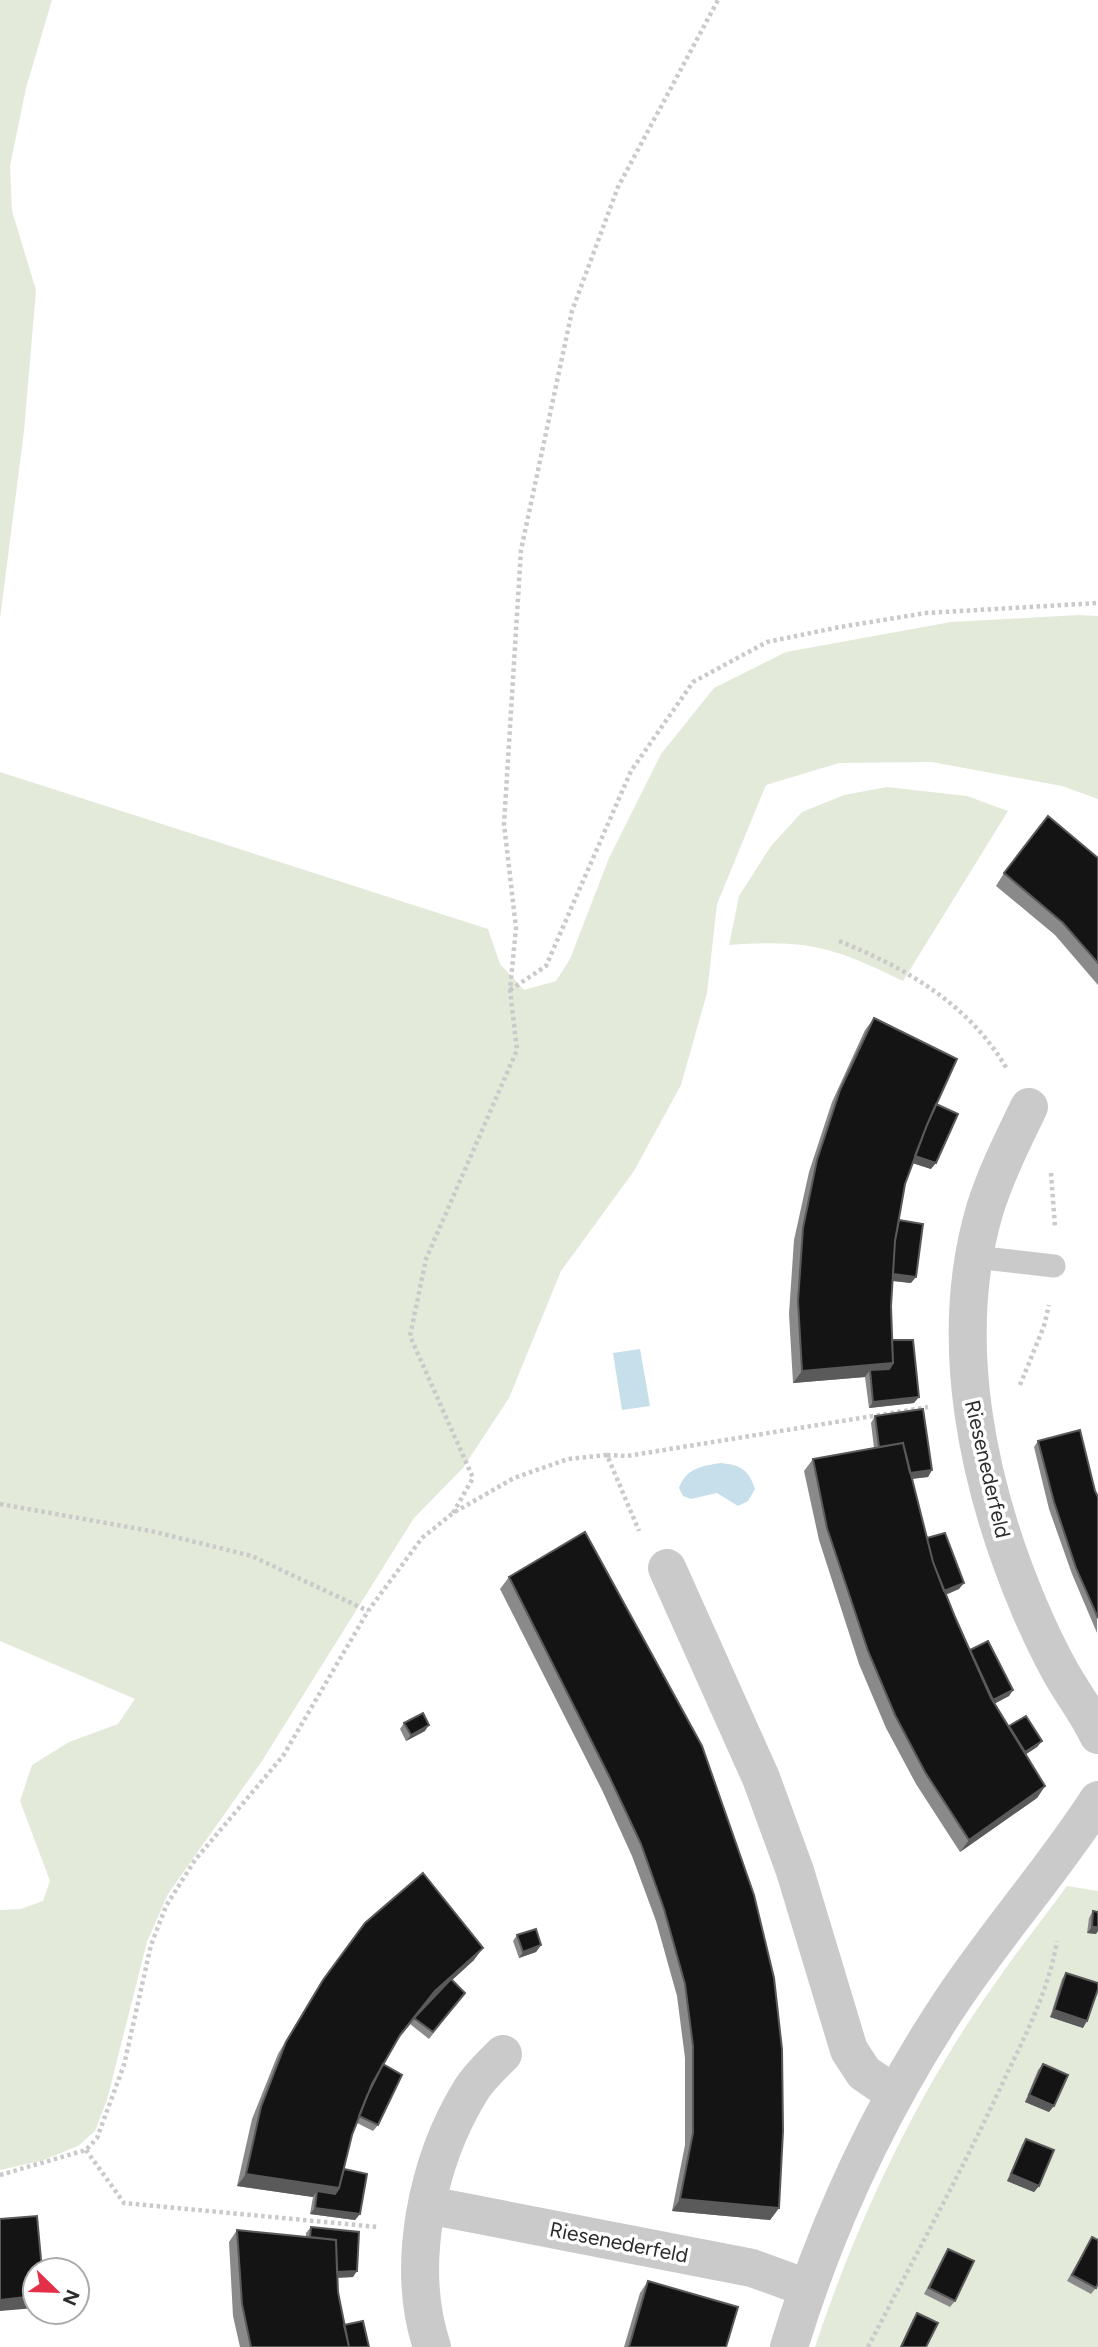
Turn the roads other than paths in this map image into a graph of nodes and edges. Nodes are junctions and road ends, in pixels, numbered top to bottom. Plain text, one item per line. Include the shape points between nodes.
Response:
1 (1029, 1107) dead end
2 (975, 1257) junction
3 (1054, 1266) dead end
4 (667, 1568) road end
5 (1098, 1735) edge
6 (1098, 1800) edge
7 (503, 2054) dead end
8 (895, 2094) junction
9 (428, 2205) junction
10 (807, 2288) junction
11 (432, 2347) edge
12 (789, 2347) edge

1 - 2 street, Riesenederfeld via 1001,1165
2 - 3 lane
2 - 5 street, Riesenederfeld via 969,1314 972,1400 1002,1537 1054,1659
4 - 8 street via 761,1778 849,2050 864,2073
6 - 8 street via 946,2010
7 - 9 street via 472,2088 444,2144
8 - 10 street
9 - 10 street, Riesenederfeld via 752,2268
9 - 11 street via 420,2275
10 - 12 street

